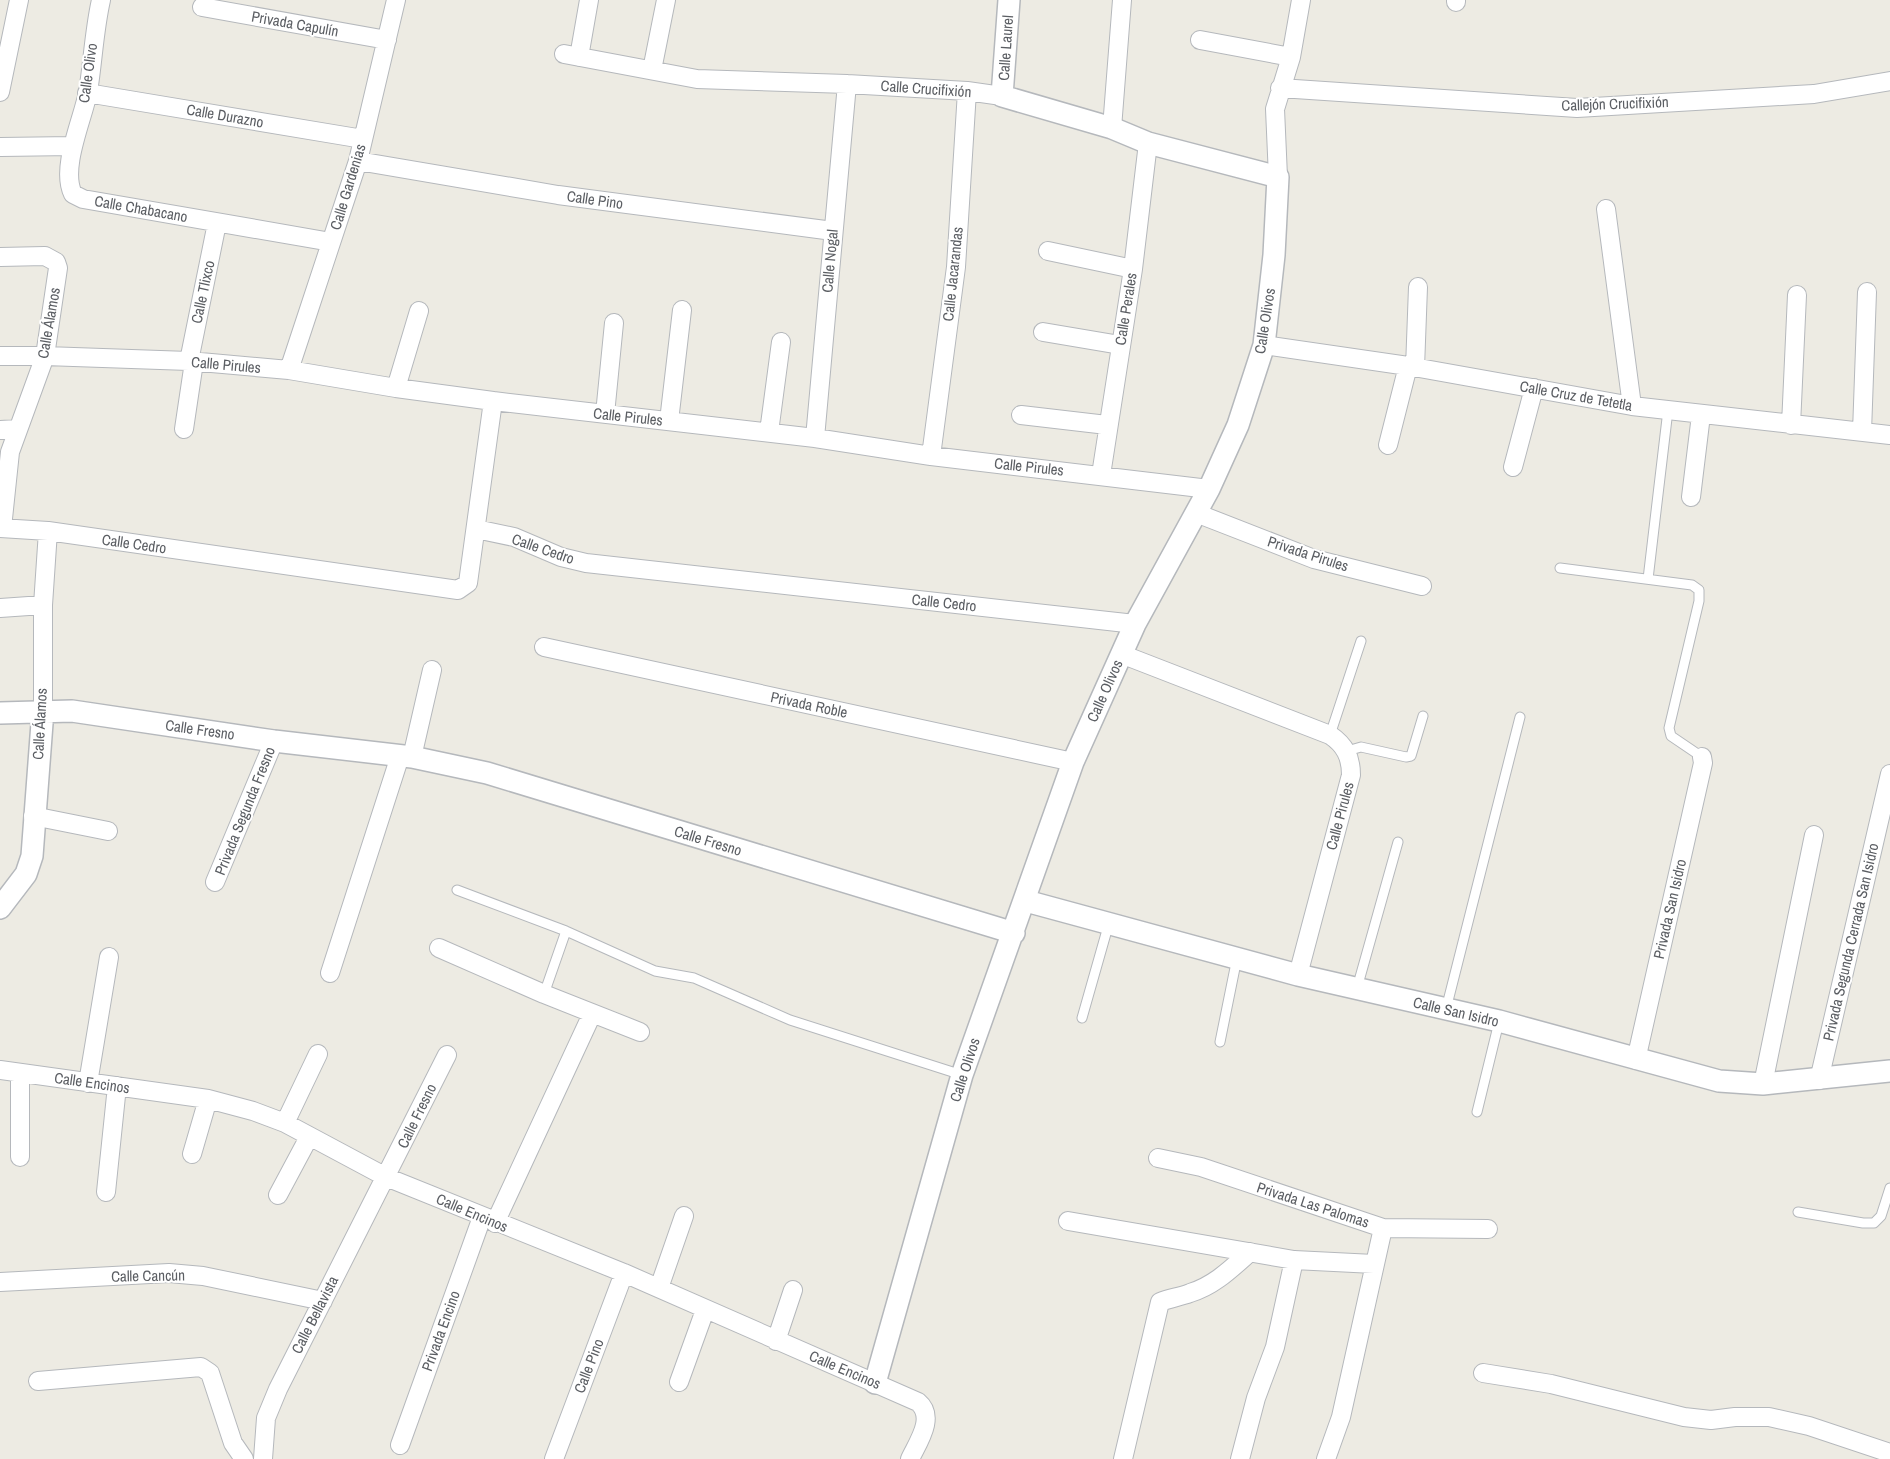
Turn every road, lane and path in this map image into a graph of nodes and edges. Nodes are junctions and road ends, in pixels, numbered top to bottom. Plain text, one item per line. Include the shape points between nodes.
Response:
1 (19, 0) edge
2 (101, 0) edge
3 (396, 0) edge
4 (589, 0) edge
5 (666, 0) edge
6 (1009, 0) edge
7 (1122, 0) edge
8 (1301, 0) edge
9 (202, 7) dead end
10 (387, 40) junction
11 (1200, 40) dead end
12 (1291, 57) junction
13 (652, 70) junction
14 (1890, 81) edge
15 (847, 84) junction
16 (1280, 88) junction
17 (967, 91) junction
18 (0, 92) edge
19 (87, 93) junction
20 (1002, 96) junction
21 (1112, 128) junction
22 (363, 140) junction
23 (1148, 143) junction
24 (74, 146) junction
25 (0, 147) edge
26 (358, 161) junction
27 (1278, 177) junction
28 (1606, 209) dead end
29 (218, 223) junction
30 (833, 232) junction
31 (331, 242) junction
32 (1048, 251) dead end
33 (0, 258) edge
34 (1133, 268) junction
35 (1418, 287) dead end
36 (1867, 292) dead end
37 (1797, 295) dead end
38 (419, 310) dead end
39 (682, 310) dead end
40 (614, 323) dead end
41 (1043, 332) dead end
42 (781, 342) dead end
43 (1120, 345) junction
44 (1264, 345) junction
45 (0, 356) edge
46 (45, 356) junction
47 (191, 362) junction
48 (1412, 367) junction
49 (289, 370) junction
50 (396, 388) junction
51 (1534, 388) junction
52 (493, 401) junction
53 (1632, 406) junction
54 (1668, 410) junction
55 (605, 414) junction
56 (1701, 414) junction
57 (1021, 416) dead end
58 (669, 421) junction
59 (1107, 424) junction
60 (1791, 425) junction
61 (9, 429) edge
62 (184, 429) dead end
63 (769, 432) junction
64 (1862, 432) junction
65 (1890, 435) edge
66 (815, 438) junction
67 (1388, 445) dead end
68 (930, 456) junction
69 (1513, 467) dead end
70 (1101, 475) junction
71 (1210, 489) junction
72 (1691, 498) dead end
73 (1196, 513) junction
74 (1, 528) edge
75 (476, 529) junction
76 (48, 531) junction
77 (1560, 568) dead end
78 (1648, 579) junction
79 (1422, 586) dead end
80 (43, 605) junction
81 (0, 608) edge
82 (1135, 624) junction
83 (1361, 642) dead end
84 (544, 647) dead end
85 (1121, 654) junction
86 (432, 670) dead end
87 (43, 710) junction
88 (0, 713) edge
89 (1423, 716) dead end
90 (1520, 717) dead end
91 (1330, 735) junction
92 (274, 741) junction
93 (1347, 751) junction
94 (406, 757) junction
95 (1702, 757) joint
96 (1073, 762) junction
97 (1890, 774) edge
98 (33, 816) junction
99 (108, 832) dead end
100 (1814, 834) dead end
101 (1398, 842) dead end
102 (215, 882) dead end
103 (457, 890) dead end
104 (1026, 900) junction
105 (0, 908) edge
106 (1109, 923) junction
107 (566, 931) junction
108 (1014, 933) junction
109 (439, 948) dead end
110 (109, 957) dead end
111 (1238, 958) junction
112 (330, 973) dead end
113 (1298, 976) junction
114 (1357, 989) junction
115 (544, 994) junction
116 (1446, 1009) junction
117 (592, 1014) junction
118 (1082, 1018) dead end
119 (1499, 1021) junction
120 (640, 1032) dead end
121 (1220, 1042) dead end
122 (318, 1054) dead end
123 (447, 1055) dead end
124 (1636, 1060) junction
125 (0, 1070) edge
126 (1890, 1071) edge
127 (20, 1073) junction
128 (962, 1075) junction
129 (1818, 1080) junction
130 (88, 1083) junction
131 (1763, 1084) junction
132 (117, 1086) junction
133 (208, 1099) junction
134 (1477, 1112) dead end
135 (285, 1123) junction
136 (309, 1136) junction
137 (192, 1154) dead end
138 (20, 1157) dead end
139 (1158, 1158) dead end
140 (386, 1177) junction
141 (1890, 1188) edge
142 (106, 1192) dead end
143 (278, 1195) dead end
144 (1798, 1212) dead end
145 (684, 1216) dead end
146 (488, 1220) junction
147 (1068, 1222) dead end
148 (1383, 1228) junction
149 (1488, 1229) dead end
150 (1250, 1252) junction
151 (1294, 1260) junction
152 (1374, 1264) junction
153 (624, 1273) junction
154 (0, 1282) edge
155 (659, 1288) junction
156 (793, 1290) dead end
157 (323, 1300) junction
158 (706, 1310) junction
159 (776, 1341) junction
160 (1483, 1373) dead end
161 (38, 1381) dead end
162 (679, 1382) dead end
163 (875, 1383) junction
164 (400, 1445) dead end
165 (1890, 1453) edge
166 (244, 1459) edge
167 (263, 1459) edge
168 (554, 1459) edge
169 (910, 1459) edge
170 (1124, 1459) edge
171 (1240, 1459) edge
172 (1326, 1459) edge

1 - 18 street
2 - 19 street, Calle Olivo
3 - 10 street, Calle Gardenias
4 - 13 street, Calle Crucifixión via 571,56
5 - 13 street
6 - 20 street, Calle Laurel
7 - 21 street
8 - 12 street, Calle Olivos
9 - 10 street, Privada Capulín
10 - 22 street, Calle Gardenias
11 - 12 street
12 - 16 street, Calle Olivos
13 - 15 street, Calle Crucifixión via 697,79
14 - 16 street, Callejón Crucifixión via 1814,94 1577,108
15 - 17 street, Calle Crucifixión
15 - 30 street, Calle Nogal
16 - 27 street, Calle Olivos via 1275,109
17 - 20 street, Calle Crucifixión
17 - 68 street, Calle Jacarandas via 956,267
19 - 22 street, Calle Durazno
19 - 24 street, Calle Olivo
20 - 21 street, Calle Crucifixión
21 - 23 street, Calle Crucifixión
22 - 26 street, Calle Gardenias
23 - 27 street, Calle Crucifixión
23 - 34 street, Calle Perales
24 - 25 street
24 - 29 street, Calle Chabacano via 69,182 78,198
26 - 30 street, Calle Pino via 558,195
26 - 31 street, Calle Gardenias
27 - 44 street, Calle Olivos
28 - 53 street
29 - 31 street, Calle Chabacano
29 - 47 street, Calle Tlixco
30 - 66 street, Calle Nogal
31 - 49 street, Calle Gardenias
32 - 34 street
33 - 46 street, Calle Álamos via 45,256 56,262 58,268
34 - 43 street, Calle Perales
35 - 48 street
36 - 64 street
37 - 60 street
38 - 50 street
39 - 58 street
40 - 55 street
41 - 43 street
42 - 63 street
43 - 59 street, Calle Perales
44 - 48 street, Calle Cruz de Tetetla
44 - 71 street, Calle Olivos via 1238,425
45 - 46 street, Calle Pirules
46 - 47 street, Calle Pirules
46 - 61 street, Calle Álamos
47 - 49 street, Calle Pirules
47 - 62 street, Calle Tlixco
48 - 51 street, Calle Cruz de Tetetla
48 - 67 street
49 - 50 street, Calle Pirules
50 - 52 street, Calle Pirules
51 - 53 street, Calle Cruz de Tetetla
51 - 69 street
52 - 55 street, Calle Pirules
52 - 75 street
53 - 54 street, Calle Cruz de Tetetla
54 - 56 street, Calle Cruz de Tetetla
54 - 78 lane
55 - 58 street, Calle Pirules
56 - 60 street, Calle Cruz de Tetetla
56 - 72 street
57 - 59 street
58 - 63 street, Calle Pirules
59 - 70 street, Calle Perales
60 - 64 street, Calle Cruz de Tetetla
61 - 74 street, Calle Álamos via 10,452
63 - 66 street, Calle Pirules
64 - 65 street, Calle Cruz de Tetetla
66 - 68 street, Calle Pirules
68 - 70 street, Calle Pirules
70 - 71 street, Calle Pirules
71 - 73 street, Calle Olivos
73 - 79 street, Privada Pirules via 1314,559
73 - 82 street, Calle Olivos
74 - 76 street, Calle Cedro
75 - 76 street, Calle Cedro via 468,583 458,590
75 - 82 street, Calle Cedro via 514,537 561,557 586,563
76 - 80 street, Calle Álamos
77 - 78 lane
78 - 95 lane via 1692,585 1699,590 1669,728 1671,736
80 - 81 street
80 - 87 street, Calle Álamos
82 - 85 street, Calle Olivos
83 - 91 lane
84 - 96 street, Privada Roble
85 - 91 street
85 - 96 street, Calle Olivos
86 - 94 street
87 - 88 street, Calle Fresno
87 - 92 street, Calle Fresno via 72,711
87 - 98 street, Calle Álamos
89 - 93 lane via 1411,756 1406,758 1361,747
90 - 116 lane
91 - 93 street
92 - 94 street, Calle Fresno
92 - 102 street, Privada Segunda Fresno
93 - 113 street, Calle Pirules via 1351,776
94 - 108 street, Calle Fresno via 487,773 540,788
94 - 112 street
95 - 124 street, Privada San Isidro
96 - 104 street, Calle Olivos
97 - 129 street, Privada Segunda Cerrada San Isidro
98 - 99 street
98 - 105 street, Calle Álamos via 32,856 26,874
100 - 131 street
101 - 114 lane
103 - 107 lane
104 - 106 street, Calle San Isidro
104 - 108 street, Calle Olivos
106 - 111 street, Calle San Isidro
106 - 118 lane
107 - 115 lane
107 - 128 lane via 655,971 694,978 790,1020
108 - 128 street, Calle Olivos
109 - 115 street
110 - 130 street
111 - 113 street, Calle San Isidro
111 - 121 lane
113 - 114 street, Calle San Isidro
114 - 116 street, Calle San Isidro
115 - 117 street
116 - 119 street, Calle San Isidro
117 - 120 street
117 - 146 street, Privada Encino
119 - 124 street, Calle San Isidro
119 - 134 lane
122 - 135 street
123 - 140 street, Calle Fresno
124 - 131 street, Calle San Isidro via 1719,1081
125 - 127 street, Calle Encinos
126 - 129 street, Calle San Isidro
127 - 130 street, Calle Encinos
127 - 138 street
128 - 163 street, Calle Olivos
129 - 131 street, Calle San Isidro
130 - 132 street, Calle Encinos
132 - 133 street, Calle Encinos
132 - 142 street
133 - 135 street, Calle Encinos
133 - 137 street
135 - 136 street, Calle Encinos
136 - 140 street, Calle Encinos
136 - 143 street
139 - 148 street, Privada Las Palomas via 1201,1167
140 - 146 street, Calle Encinos
140 - 157 street, Calle Bellavista
141 - 144 lane via 1881,1216 1874,1222
145 - 155 street
146 - 153 street, Calle Encinos
146 - 164 street, Privada Encino
147 - 150 street
148 - 149 street
148 - 152 street, Privada Las Palomas
150 - 151 street
150 - 170 street via 1222,1277 1190,1293 1160,1302
151 - 152 street
151 - 171 street via 1275,1347 1256,1398
152 - 172 street, Privada Las Palomas via 1341,1417
153 - 155 street, Calle Encinos
153 - 168 street, Calle Pino
154 - 157 street, Calle Cancún via 169,1273 203,1276
155 - 158 street, Calle Encinos
156 - 159 street
157 - 167 street, Calle Bellavista via 266,1418
158 - 159 street, Calle Encinos
158 - 162 street
159 - 163 street, Calle Encinos
160 - 165 street via 1550,1384 1684,1418 1769,1417 1809,1426
161 - 166 street via 200,1367 210,1373 233,1443
163 - 169 street, Calle Encinos via 918,1402 926,1412 924,1428

